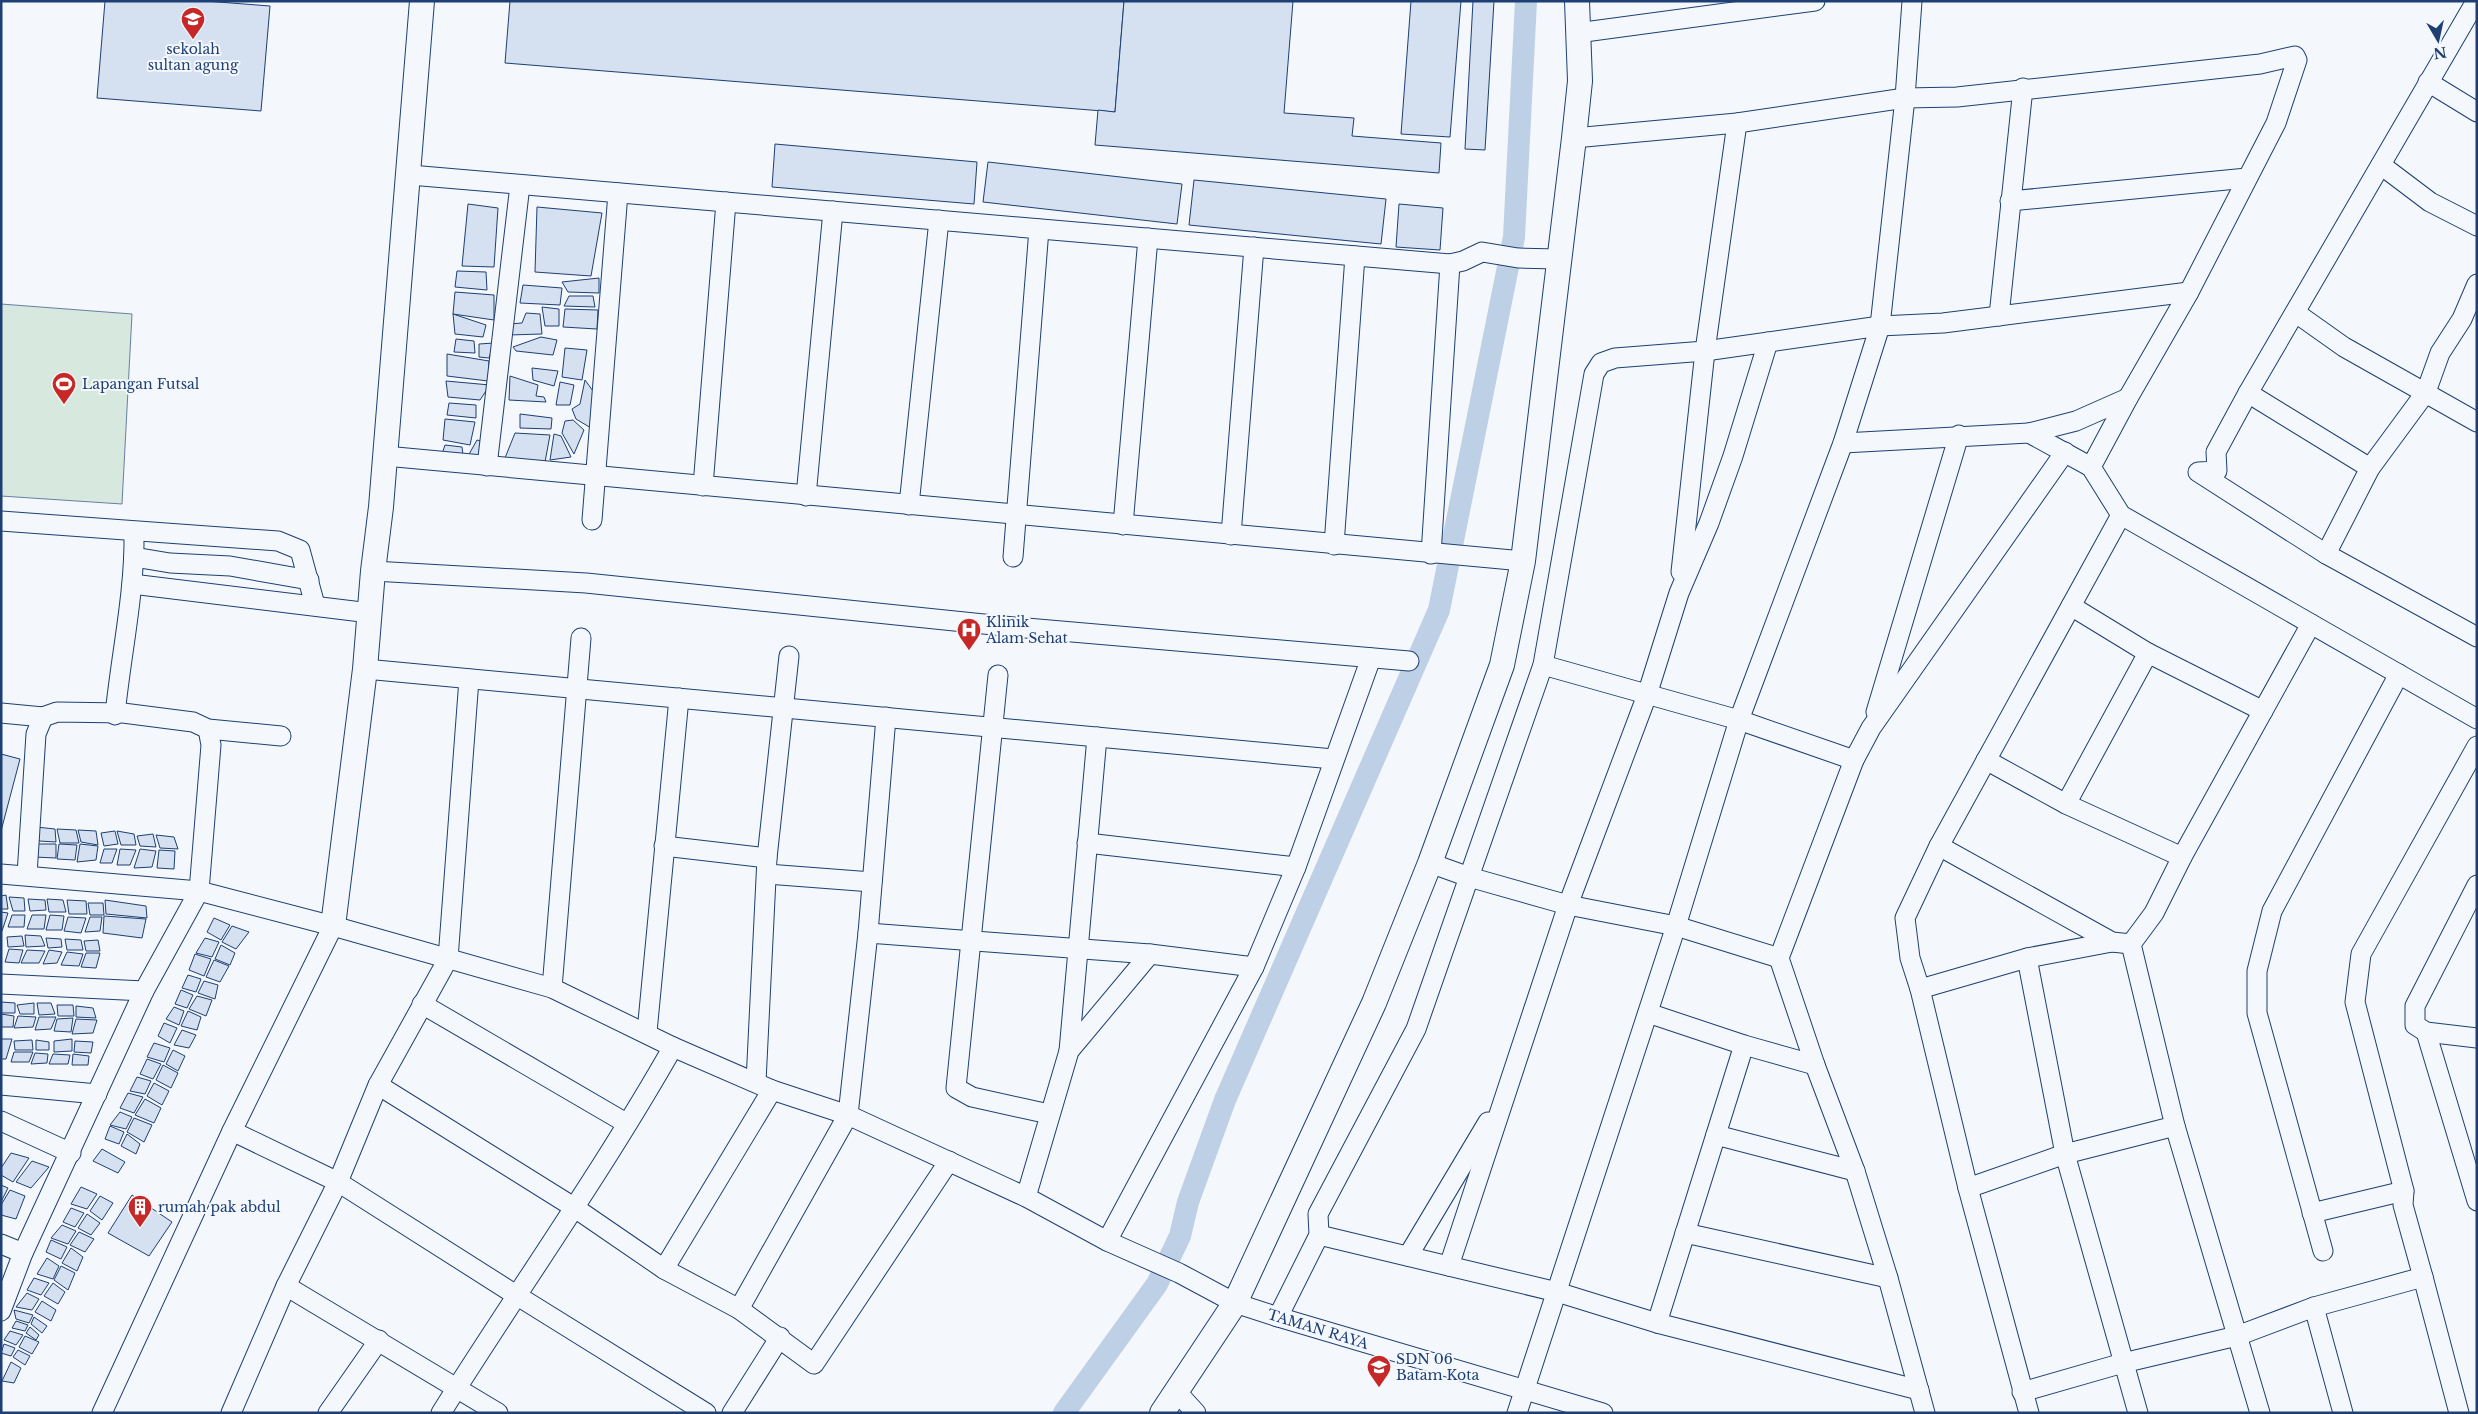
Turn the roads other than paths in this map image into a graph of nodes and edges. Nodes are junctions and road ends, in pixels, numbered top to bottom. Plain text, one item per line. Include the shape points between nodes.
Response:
1 (422, 1) edge
2 (1577, 1) edge
3 (1815, 1) edge
4 (1912, 1) edge
5 (2477, 5) edge
6 (1707, 8) edge
7 (1577, 33) junction
8 (2428, 82) junction
9 (2024, 88) junction
10 (1905, 98) junction
11 (2477, 112) edge
12 (1737, 123) junction
13 (1574, 138) junction
14 (2381, 165) junction
15 (410, 175) junction
16 (2247, 178) junction
17 (520, 184) junction
18 (618, 193) junction
19 (2010, 201) junction
20 (726, 202) junction
21 (833, 212) junction
22 (938, 220) junction
23 (2477, 226) edge
24 (1039, 229) junction
25 (1148, 238) junction
26 (1254, 247) junction
27 (1355, 256) junction
28 (1558, 259) junction
29 (1450, 264) junction
30 (2477, 284) edge
31 (2189, 292) junction
32 (2296, 313) junction
33 (1999, 316) junction
34 (2469, 323) edge
35 (1880, 326) junction
36 (1768, 342) junction
37 (1705, 350) junction
38 (2426, 392) junction
39 (2248, 393) junction
40 (2128, 398) junction
41 (2477, 422) edge
42 (2029, 433) junction
43 (1959, 436) junction
44 (1843, 443) junction
45 (2065, 452) junction
46 (385, 456) junction
47 (487, 466) junction
48 (2092, 467) junction
49 (2370, 468) junction
50 (594, 476) junction
51 (703, 486) junction
52 (806, 496) junction
53 (909, 505) junction
54 (1017, 515) junction
55 (2121, 515) junction
56 (1, 520) edge
57 (592, 520) dead end
58 (1123, 525) junction
59 (134, 532) junction
60 (1231, 535) junction
61 (1334, 545) junction
62 (1434, 554) junction
63 (2326, 554) junction
64 (134, 557) junction
65 (1013, 557) dead end
66 (1523, 561) junction
67 (373, 571) junction
68 (309, 580) junction
69 (132, 584) junction
70 (1679, 593) junction
71 (315, 604) junction
72 (2072, 606) junction
73 (370, 612) junction
74 (2311, 624) junction
75 (2477, 637) edge
76 (581, 638) dead end
77 (2148, 653) junction
78 (789, 656) dead end
79 (1371, 658) junction
80 (1409, 661) dead end
81 (1544, 665) junction
82 (365, 669) junction
83 (2399, 674) junction
84 (998, 675) dead end
85 (469, 679) junction
86 (578, 689) junction
87 (1647, 695) junction
88 (679, 698) junction
89 (783, 708) junction
90 (2263, 711) junction
91 (1, 713) edge
92 (115, 715) junction
93 (43, 717) junction
94 (886, 717) junction
95 (2477, 719) edge
96 (1738, 720) junction
97 (993, 727) junction
98 (1871, 728) junction
99 (208, 730) junction
100 (281, 736) dead end
101 (1097, 737) junction
102 (2477, 746) edge
103 (1333, 759) junction
104 (1854, 760) junction
105 (1986, 760) junction
106 (2066, 804) junction
107 (1087, 843) junction
108 (664, 846) junction
109 (1939, 846) junction
110 (2182, 857) junction
111 (1430, 863) junction
112 (767, 866) junction
113 (1296, 868) junction
114 (1, 874) edge
115 (27, 876) junction
116 (1469, 877) junction
117 (872, 882) junction
118 (2477, 885) edge
119 (199, 891) junction
120 (1568, 905) junction
121 (333, 926) junction
122 (1676, 926) junction
123 (868, 934) junction
124 (971, 940) junction
125 (2112, 942) junction
126 (2131, 944) junction
127 (1078, 948) junction
128 (1150, 954) junction
129 (1779, 958) junction
130 (2028, 958) junction
131 (448, 959) junction
132 (1254, 966) junction
133 (1, 984) edge
134 (552, 988) junction
135 (1920, 989) junction
136 (144, 991) junction
137 (422, 1004) junction
138 (1648, 1013) junction
139 (648, 1032) junction
140 (2426, 1032) junction
141 (2477, 1038) edge
142 (1744, 1045) junction
143 (673, 1047) junction
144 (1069, 1051) junction
145 (1815, 1065) junction
146 (1, 1085) edge
147 (378, 1086) junction
148 (764, 1086) junction
149 (1506, 1091) junction
150 (96, 1094) junction
151 (1049, 1114) junction
152 (848, 1115) junction
153 (1, 1121) edge
154 (626, 1124) junction
155 (2175, 1126) junction
156 (232, 1130) junction
157 (1716, 1135) junction
158 (71, 1153) junction
159 (2065, 1154) junction
160 (949, 1161) junction
161 (1855, 1171) junction
162 (338, 1182) junction
163 (1968, 1188) junction
164 (2404, 1191) junction
165 (1026, 1197) junction
166 (2477, 1201) edge
167 (575, 1208) junction
168 (2312, 1213) junction
169 (1685, 1233) junction
170 (1319, 1235) junction
171 (1107, 1241) junction
172 (1, 1244) edge
173 (2323, 1252) dead end
174 (23, 1253) junction
175 (1408, 1256) junction
176 (1449, 1266) junction
177 (664, 1269) junction
178 (2422, 1277) junction
179 (1888, 1278) junction
180 (286, 1286) junction
181 (1557, 1292) junction
182 (516, 1295) junction
183 (1235, 1303) junction
184 (2314, 1307) junction
185 (739, 1309) junction
186 (1, 1311) edge
187 (1278, 1317) junction
188 (1657, 1323) junction
189 (2237, 1336) junction
190 (780, 1337) junction
191 (378, 1340) junction
192 (2124, 1363) junction
193 (457, 1388) junction
194 (1524, 1390) junction
195 (1919, 1390) junction
196 (1176, 1391) junction
197 (2022, 1392) junction
198 (102, 1413) edge
199 (231, 1413) edge
200 (328, 1413) edge
201 (441, 1413) edge
202 (498, 1413) edge
203 (706, 1413) edge
204 (732, 1413) edge
205 (1162, 1413) edge
206 (1196, 1413) edge
207 (1517, 1413) edge
208 (1603, 1413) edge
209 (1925, 1413) edge
210 (2029, 1413) edge
211 (2138, 1413) edge
212 (2260, 1413) edge
213 (2342, 1413) edge
214 (2459, 1413) edge

1 - 15 street
2 - 7 street
3 - 6 street
4 - 10 street
5 - 8 street via 2472,8
6 - 7 street
7 - 13 street via 1580,81
8 - 11 street
8 - 14 street
9 - 10 street via 1957,97
9 - 16 street via 2260,64 2294,56 2297,60 2276,123
9 - 19 street
10 - 12 street
10 - 35 street
12 - 13 street
12 - 37 street
13 - 28 street
14 - 23 street via 2430,202
14 - 32 street
15 - 17 street
15 - 46 street
16 - 19 street
16 - 31 street
17 - 18 street
17 - 47 street
18 - 20 street
18 - 50 street
19 - 33 street
20 - 21 street
20 - 51 street
21 - 22 street
21 - 52 street
22 - 24 street
22 - 53 street
24 - 25 street
24 - 54 street
25 - 26 street
25 - 58 street
26 - 27 street
26 - 60 street
27 - 29 street
27 - 61 street
28 - 29 street via 1518,258 1482,252
28 - 66 street
29 - 62 street
30 - 34 street
31 - 33 street
31 - 40 street
32 - 38 street via 2344,347
32 - 39 street
33 - 35 street
34 - 38 street via 2440,353
35 - 36 street
35 - 44 street
36 - 37 street
36 - 70 street via 1733,456
37 - 70 street
37 - 81 street via 1615,358 1601,363 1594,374
38 - 41 street
38 - 49 street
39 - 49 street
39 - 63 street via 2216,452 2217,471 2198,472
40 - 42 street via 2076,421
40 - 48 street
42 - 43 street
42 - 45 street
43 - 44 street
43 - 98 street
44 - 96 street
45 - 48 street via 2074,460
45 - 98 street
46 - 47 street
46 - 67 street
47 - 50 street
48 - 55 street
49 - 63 street
50 - 51 street
50 - 57 street
51 - 52 street
52 - 53 street
53 - 54 street
54 - 58 street
54 - 65 street
55 - 72 street
55 - 74 street
56 - 59 street
58 - 60 street
59 - 64 street
59 - 68 street via 278,541 300,550
60 - 61 street
61 - 62 street
62 - 66 street
63 - 75 street
64 - 68 street via 170,563 230,566
64 - 69 street
66 - 111 street via 1502,665
67 - 73 street
67 - 79 street via 586,582 994,625
68 - 71 street
69 - 71 street
69 - 92 street
70 - 87 street
71 - 73 street
72 - 77 street
72 - 105 street
73 - 82 street
74 - 83 street
74 - 90 street
76 - 86 street
77 - 90 street
77 - 106 street
78 - 89 street
79 - 80 street
79 - 103 street
81 - 87 street
81 - 116 street
82 - 85 street
82 - 121 street
83 - 95 street
83 - 168 street via 2272,911 2257,971 2257,1013
84 - 97 street
85 - 86 street
85 - 131 street
86 - 88 street
86 - 134 street
87 - 96 street
87 - 120 street
88 - 89 street
88 - 108 street
89 - 94 street
89 - 112 street
90 - 110 street
91 - 93 street
92 - 93 street via 56,712
92 - 99 street via 123,713 193,722
93 - 115 street via 36,734
94 - 97 street
94 - 117 street
96 - 104 street
96 - 122 street
97 - 101 street
97 - 124 street
98 - 104 street
99 - 100 street
99 - 119 street via 211,745
101 - 103 street
101 - 107 street
102 - 164 street via 2361,954 2355,1002
103 - 113 street
104 - 129 street
105 - 106 street
105 - 109 street
106 - 110 street
107 - 113 street
107 - 127 street
108 - 112 street
108 - 139 street
109 - 125 street
109 - 135 street via 1905,918 1910,958
110 - 126 street via 2154,913
111 - 116 street
111 - 183 street via 1374,1003
112 - 117 street
112 - 148 street
113 - 132 street
114 - 115 street, TAMAN RAYA
115 - 119 street, TAMAN RAYA
116 - 120 street
116 - 170 street via 1416,1029 1318,1214
117 - 123 street
118 - 140 street via 2415,1006 2415,1025
119 - 121 street, TAMAN RAYA
119 - 136 street
120 - 122 street
120 - 149 street
121 - 131 street, TAMAN RAYA
121 - 156 street
122 - 129 street
122 - 138 street
123 - 124 street
123 - 152 street
124 - 127 street
124 - 151 street via 956,1088 972,1097
125 - 126 street
125 - 130 street
126 - 155 street
127 - 128 street
127 - 144 street
128 - 132 street
128 - 144 street
129 - 145 street
130 - 135 street
130 - 159 street
131 - 134 street, TAMAN RAYA
131 - 137 street
132 - 171 street
133 - 136 street
134 - 139 street, TAMAN RAYA
135 - 163 street
136 - 150 street
137 - 147 street
137 - 154 street
138 - 142 street
138 - 181 street
139 - 143 street, TAMAN RAYA
140 - 141 street
140 - 166 street
142 - 145 street
142 - 157 street
143 - 148 street, TAMAN RAYA
143 - 154 street
144 - 151 street
145 - 161 street
146 - 150 street
147 - 162 street
147 - 167 street
148 - 152 street, TAMAN RAYA
148 - 177 street
149 - 175 street
149 - 176 street
150 - 158 street
151 - 165 street
152 - 160 street, TAMAN RAYA
152 - 185 street
153 - 158 street
154 - 167 street
155 - 159 street
155 - 189 street
156 - 162 street
156 - 198 street
157 - 161 street
157 - 169 street
158 - 174 street
159 - 163 street
159 - 192 street
160 - 165 street, TAMAN RAYA
160 - 190 street via 816,1363 810,1362
161 - 179 street
162 - 180 street
162 - 182 street
163 - 197 street
164 - 168 street
164 - 178 street via 2402,1205
165 - 171 street, TAMAN RAYA
167 - 177 street
167 - 182 street
168 - 173 street
169 - 179 street
169 - 188 street
170 - 175 street
170 - 187 street
171 - 183 street, TAMAN RAYA via 1179,1273
172 - 174 street
174 - 186 street
175 - 176 street
176 - 181 street
177 - 185 street
178 - 184 street
178 - 214 street
179 - 195 street
180 - 191 street
180 - 199 street
181 - 188 street
181 - 194 street
182 - 193 street
182 - 203 street
183 - 187 street, TAMAN RAYA
183 - 196 street
184 - 189 street
184 - 213 street
185 - 190 street
187 - 194 street, TAMAN RAYA
188 - 195 street
189 - 192 street
189 - 212 street
190 - 204 street
191 - 193 street
191 - 200 street
192 - 197 street
192 - 211 street
193 - 201 street
193 - 202 street
194 - 207 street
194 - 208 street, TAMAN RAYA
195 - 209 street
196 - 205 street
196 - 206 street
197 - 210 street

